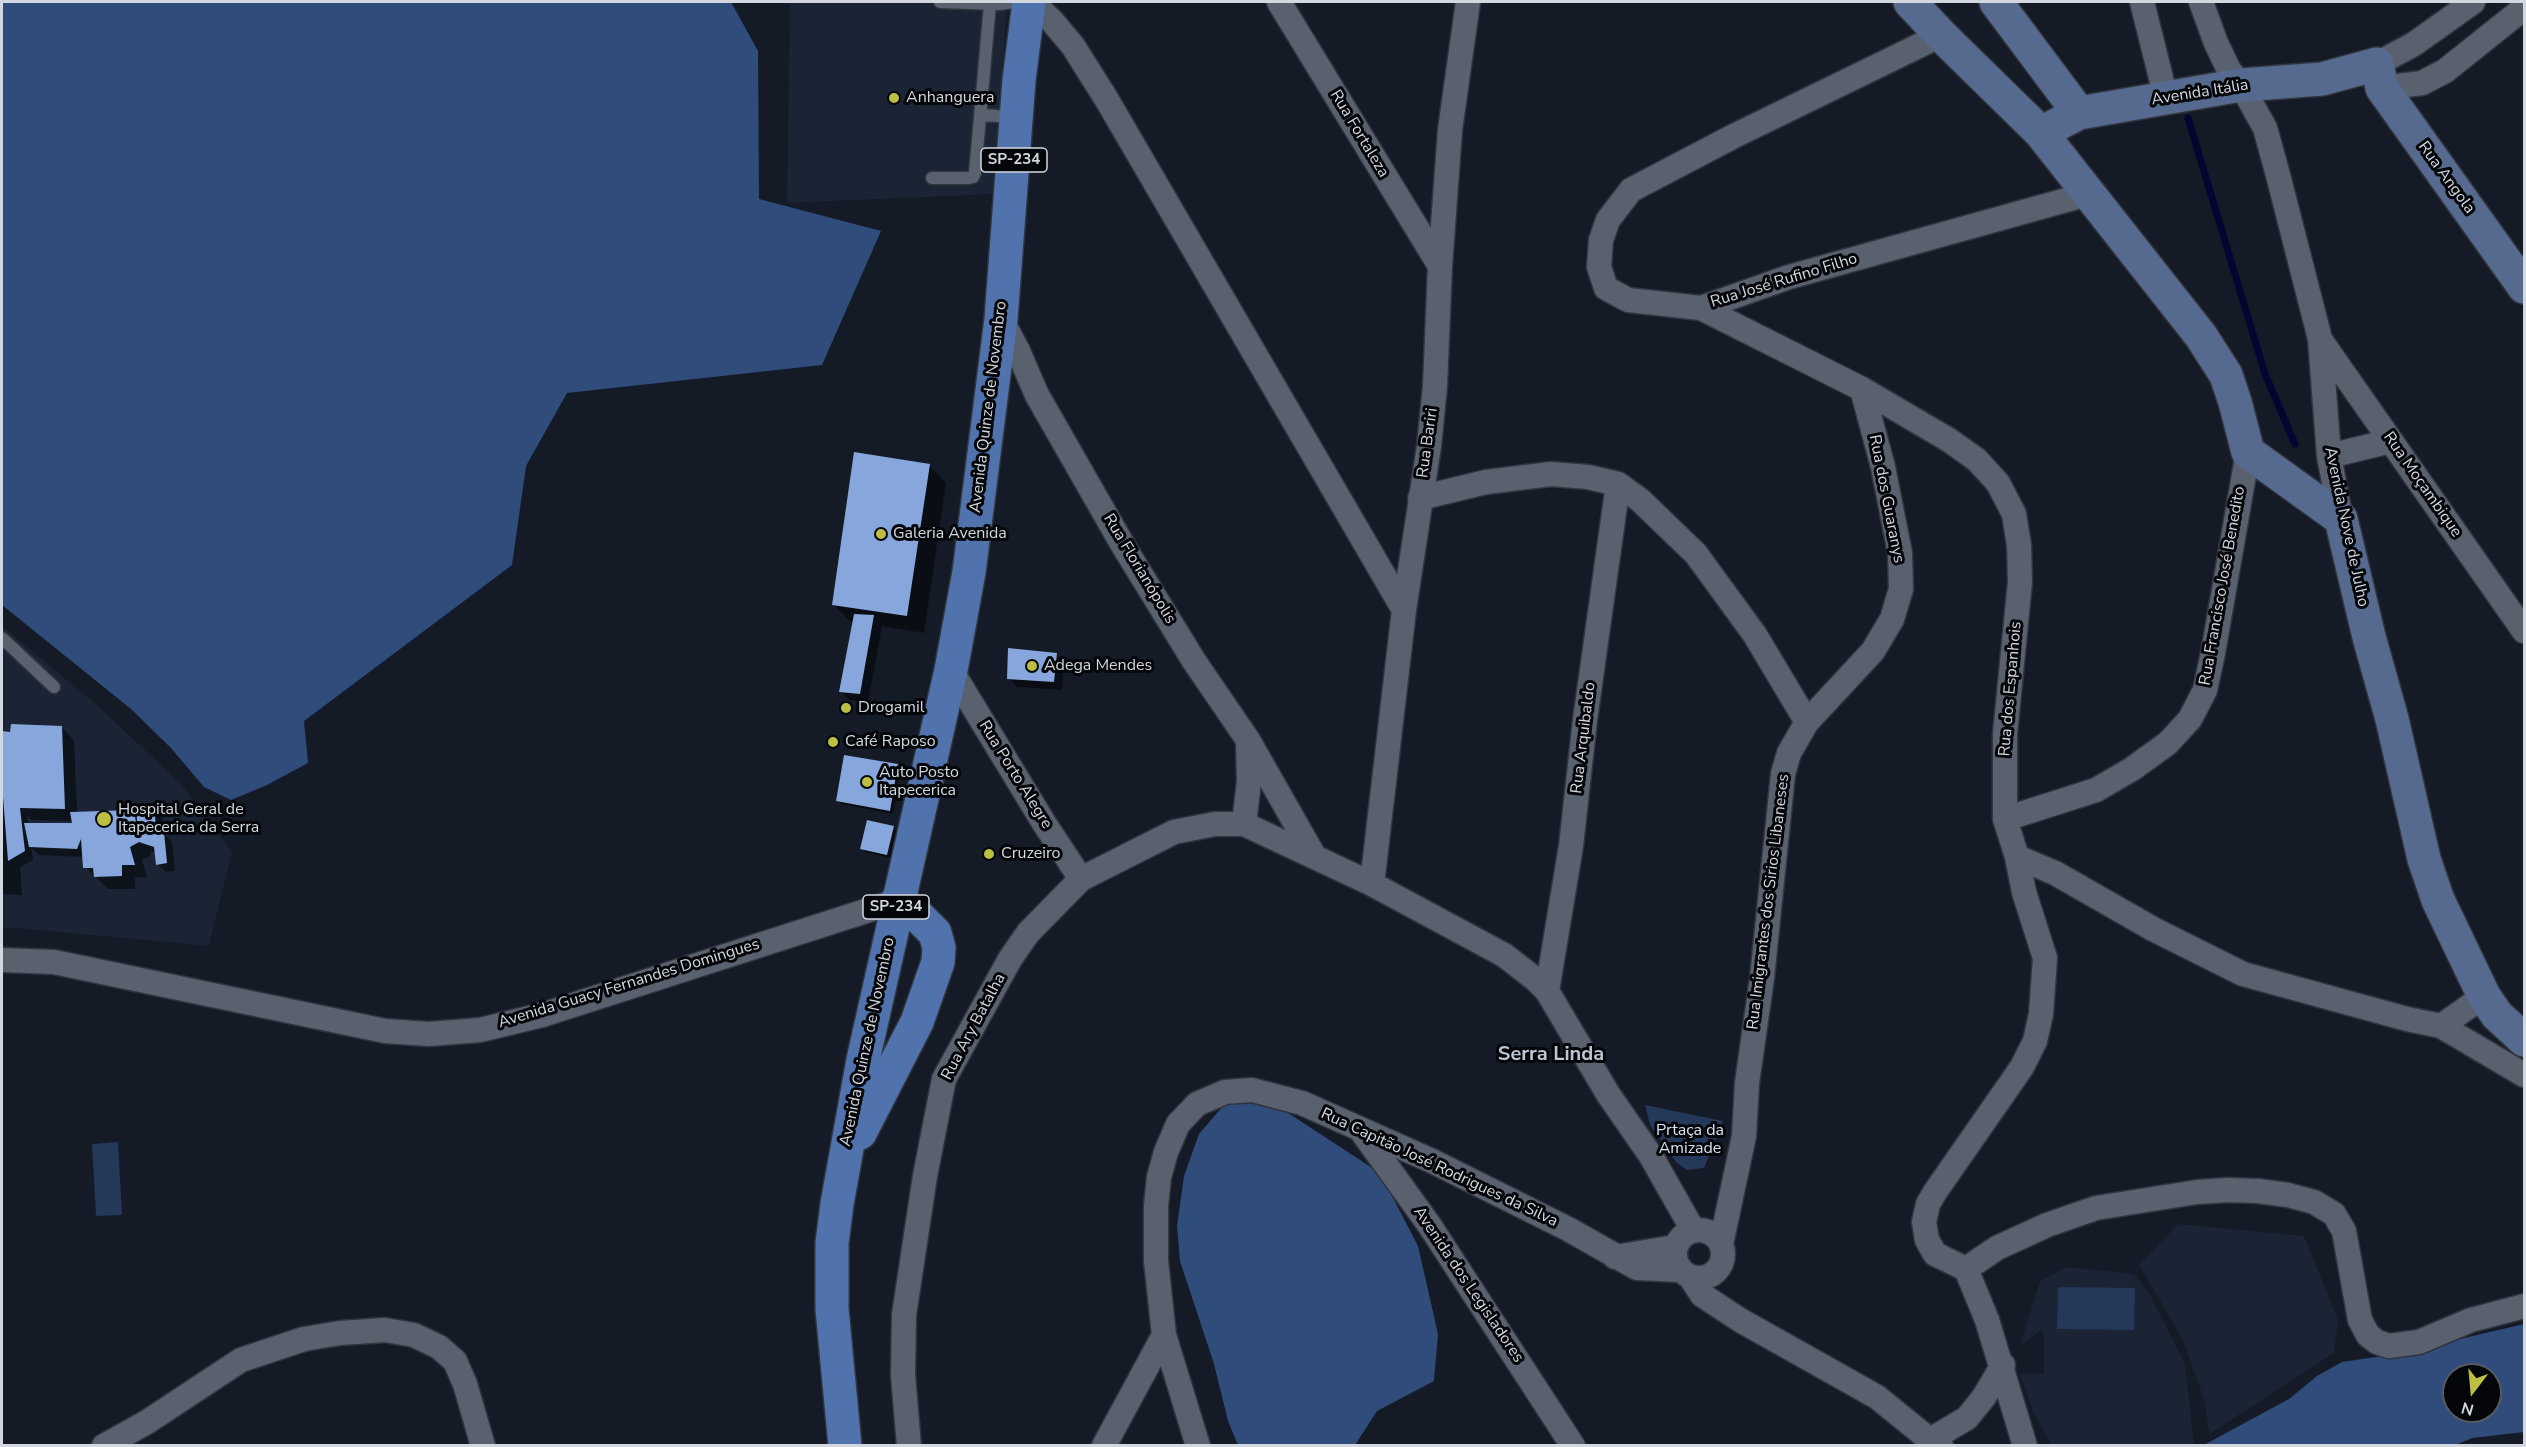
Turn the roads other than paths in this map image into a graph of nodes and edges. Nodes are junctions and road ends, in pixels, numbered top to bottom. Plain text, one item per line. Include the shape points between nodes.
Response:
1 (940, 2) edge
2 (1015, 2) edge
3 (1030, 2) edge
4 (1279, 2) edge
5 (1468, 2) edge
6 (1910, 2) edge
7 (1996, 2) edge
8 (2142, 2) edge
9 (2201, 2) edge
10 (2473, 2) edge
11 (990, 4) junction
12 (2524, 8) edge
13 (1941, 35) junction
14 (2379, 76) junction
15 (2241, 85) junction
16 (2166, 98) junction
17 (2079, 113) junction
18 (981, 115) junction
19 (1017, 117) junction
20 (2041, 132) junction
21 (932, 178) dead end
22 (2088, 194) junction
23 (1440, 266) junction
24 (2524, 287) edge
25 (1701, 308) junction
26 (1001, 319) junction
27 (2320, 339) junction
28 (992, 372) junction
29 (1862, 390) junction
30 (1037, 395) junction
31 (2391, 441) junction
32 (2248, 453) junction
33 (2329, 456) junction
34 (1618, 484) junction
35 (1420, 498) junction
36 (2341, 519) junction
37 (1404, 610) junction
38 (2524, 631) edge
39 (2, 638) edge
40 (951, 670) junction
41 (54, 687) dead end
42 (1808, 722) junction
43 (1248, 740) junction
44 (2005, 819) junction
45 (1244, 824) junction
46 (1314, 856) junction
47 (2017, 857) junction
48 (1081, 879) junction
49 (1372, 884) junction
50 (897, 901) junction
51 (2, 960) edge
52 (1547, 991) junction
53 (2484, 996) junction
54 (2441, 1026) junction
55 (2524, 1040) edge
56 (2524, 1072) edge
57 (1359, 1128) junction
58 (843, 1164) junction
59 (1692, 1248) junction
60 (1966, 1269) junction
61 (2524, 1306) edge
62 (1740, 1320) junction
63 (1164, 1335) junction
64 (2002, 1365) junction
65 (1935, 1443) edge
66 (1574, 1445) edge
67 (104, 1446) edge
68 (483, 1446) edge
69 (845, 1446) edge
70 (909, 1446) edge
71 (1104, 1446) edge
72 (1198, 1446) edge
73 (2025, 1446) edge

1 - 11 lane
2 - 11 lane
3 - 19 main road, Avenida Quinze de Novembro / SP-234
3 - 37 street via 1073,46 1107,100
4 - 23 street, Rua Fortaleza
5 - 23 street, Rua Bariri via 1450,130
6 - 13 main road
7 - 17 main road
8 - 16 street
9 - 15 street, Avenida Nove de Julho via 2229,70
10 - 14 street via 2414,44
11 - 18 lane
12 - 14 street, Avenida Itália via 2445,71 2422,83
13 - 20 main road
13 - 25 street, Rua José Rufino Filho via 1631,190 1608,220 1601,240 1599,267 1606,288 1628,300
14 - 15 main road, Avenida Itália
14 - 24 main road, Rua Angola
15 - 16 main road, Avenida Itália
15 - 27 street, Avenida Nove de Julho via 2265,128
16 - 17 main road, Avenida Itália
17 - 20 main road, Avenida Itália
18 - 19 lane
18 - 21 lane via 973,177
19 - 26 main road, Avenida Quinze de Novembro / SP-234
20 - 22 main road
22 - 25 street, Rua José Rufino Filho via 1789,277
22 - 32 main road via 2226,375
23 - 35 street, Rua Bariri via 1435,386
25 - 29 street, Rua dos Espanhois
26 - 28 main road, Avenida Quinze de Novembro / SP-234
26 - 30 street, Rua Florianópolis
27 - 31 street, Rua Moçambique
27 - 33 street, Avenida Nove de Julho
28 - 30 street
28 - 40 main road, Avenida Quinze de Novembro / SP-234 via 969,572
29 - 42 street, Rua dos Guaranys via 1896,532 1901,588 1892,619 1874,651
29 - 44 street, Rua dos Espanhois via 1977,460 1998,483 2014,514 2020,582 2005,734
30 - 43 street, Rua Florianópolis via 1124,547
31 - 33 street
31 - 38 street, Rua Moçambique
32 - 36 main road
32 - 44 street, Rua Francisco José Benedito via 2211,663 2205,690 2190,719 2168,743 2096,790
33 - 36 street, Avenida Nove de Julho
34 - 35 street via 1551,474 1486,482
34 - 42 street via 1695,554 1755,635
34 - 52 street, Rua Arquibaldo via 1571,846
35 - 37 street, Rua Bariri
36 - 53 main road, Avenida Nove de Julho via 2424,859 2438,900
37 - 49 street, Rua Bariri
39 - 41 lane
40 - 48 street, Rua Porto Alegre
40 - 50 main road, Avenida Quinze de Novembro / SP-234
42 - 59 street, Rua Imigrantes dos Sirios Libaneses via 1789,753 1783,774 1739,1163
43 - 45 street
43 - 46 street, Rua Florianópolis
44 - 47 street, Rua dos Espanhois
45 - 46 street
45 - 48 street, Rua Ary Batalha via 1215,824 1174,832
46 - 49 street
47 - 54 street via 2055,873 2243,974
47 - 60 street, Rua dos Espanhois via 2045,958 2035,1041 2022,1067 1935,1192 1924,1222 1927,1240 1935,1254
48 - 70 street, Rua Ary Batalha via 1028,933 1010,959 945,1078 925,1176 904,1315 903,1376
49 - 52 street via 1504,955
50 - 51 street, Avenida Guacy Fernandes Domingues via 542,1015 480,1030 429,1034 385,1031 54,962
50 - 58 main road, Avenida Quinze de Novembro / SP-234
50 - 58 main road via 935,933 938,962 917,1022
52 - 59 street via 1608,1094 1658,1167
53 - 54 street
53 - 55 main road, Avenida Nove de Julho via 2504,1023
54 - 56 street
57 - 59 street, Rua Capitão José Rodrigues da Silva via 1568,1229 1637,1269
57 - 63 street, Rua Capitão José Rodrigues da Silva via 1302,1103 1252,1090 1225,1092 1197,1104 1178,1124 1159,1177 1156,1206 1156,1261
57 - 66 street, Avenida dos Legisladores via 1430,1226
58 - 69 main road, Avenida Quinze de Novembro / SP-234 via 832,1243 832,1287
59 - 62 street via 1702,1295
59 - 62 street, Rua Capitão José Rodrigues da Silva via 1706,1278 1719,1269
60 - 61 street via 1997,1248 2046,1225 2097,1208 2197,1192 2258,1191 2314,1202 2334,1214 2344,1231 2360,1320 2377,1342 2390,1346 2419,1342 2471,1320
60 - 64 street
62 - 65 street via 1876,1397
63 - 71 street
63 - 72 street, Rua Capitão José Rodrigues da Silva
64 - 65 street via 1967,1418
64 - 73 street
67 - 68 street via 241,1360 304,1340 385,1330 423,1339 454,1361

